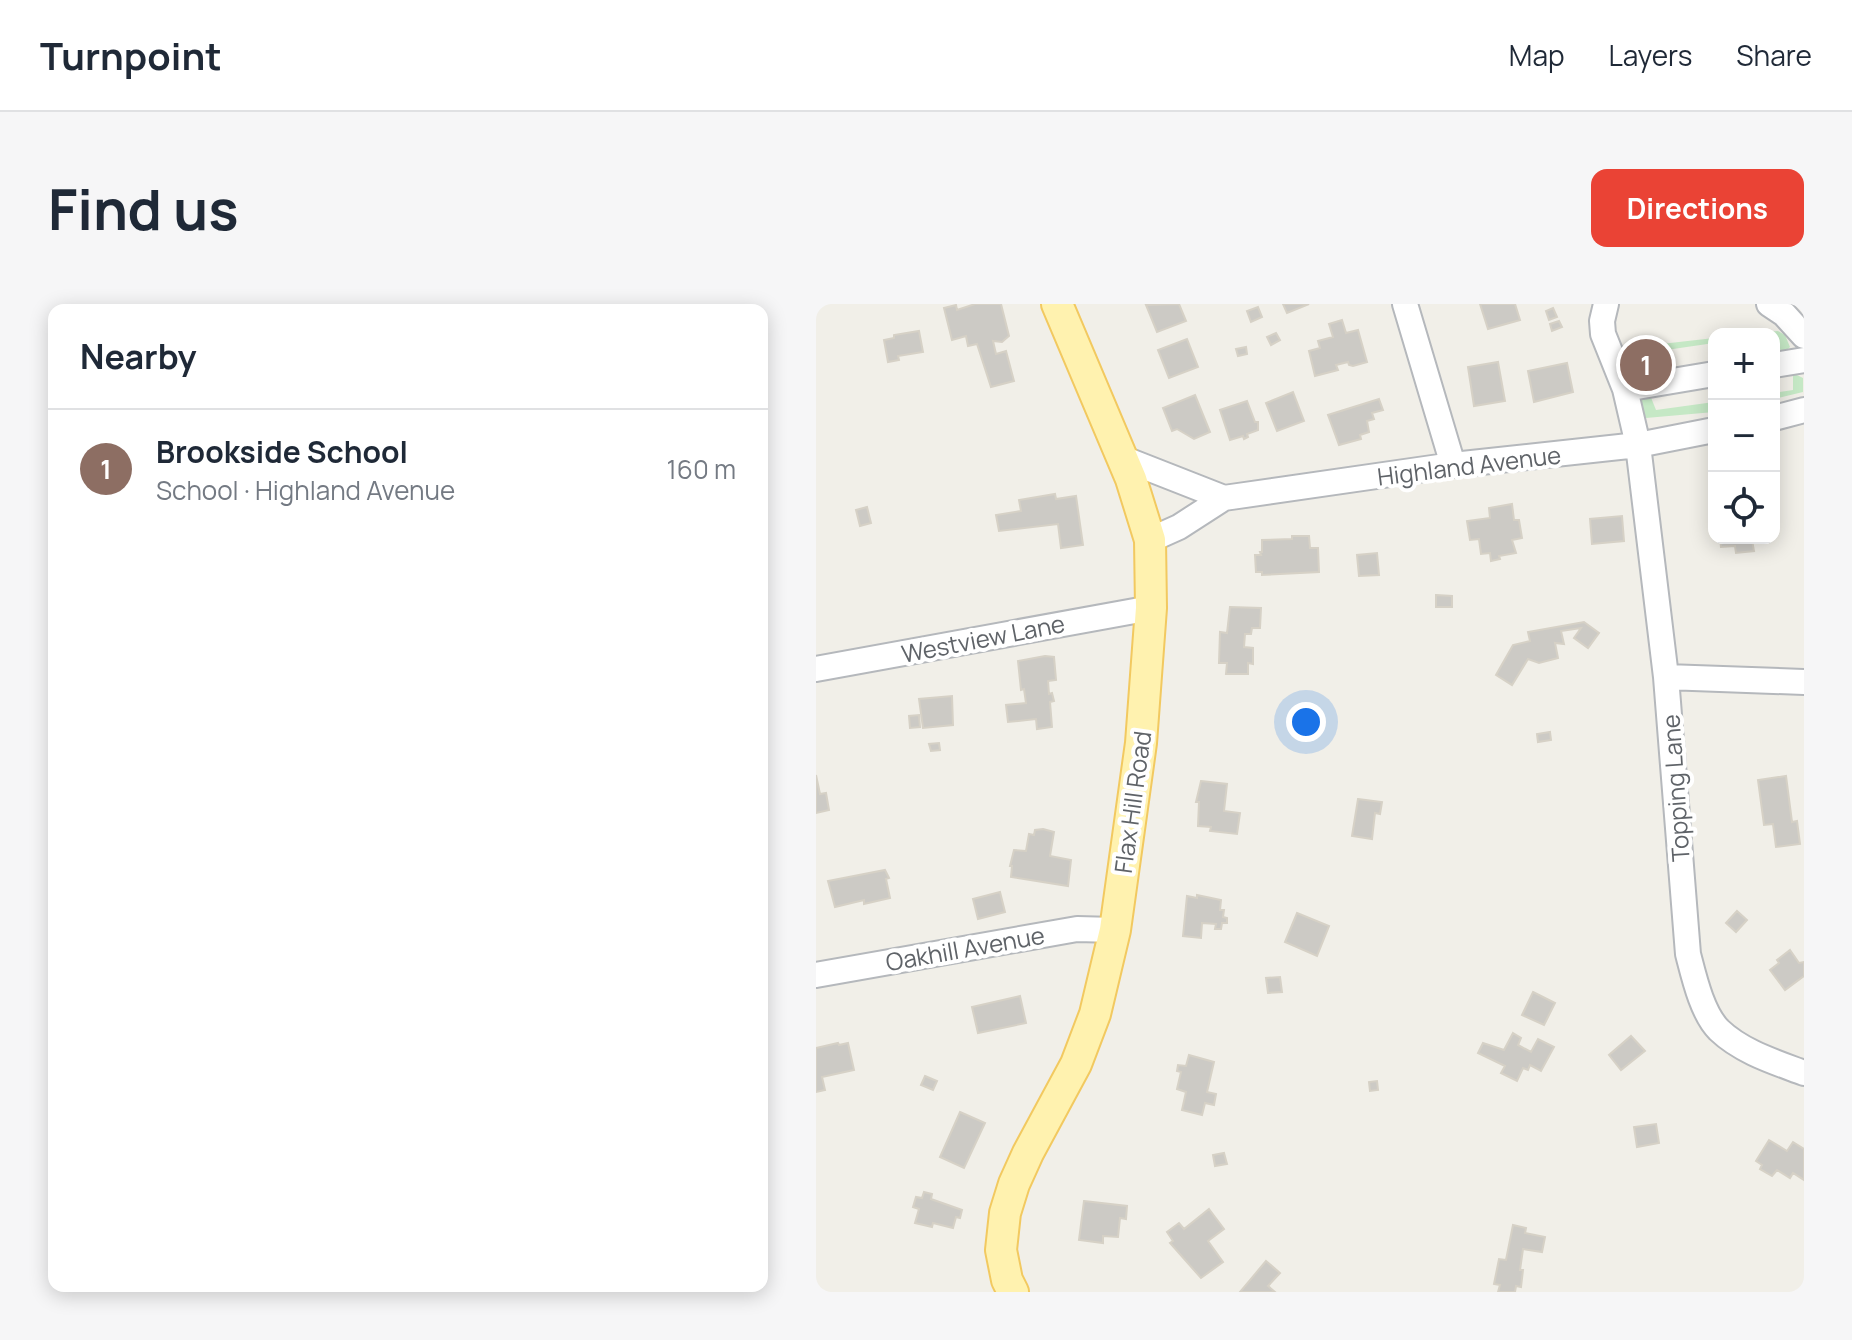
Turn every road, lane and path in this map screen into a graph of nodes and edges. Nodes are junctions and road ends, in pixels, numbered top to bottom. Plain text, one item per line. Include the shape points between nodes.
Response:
1 (1057, 304) edge
2 (1405, 304) edge
3 (1606, 304) edge
4 (1769, 304) edge
5 (1804, 336) edge
6 (1804, 360) edge
7 (1780, 364) edge
8 (1708, 375) edge
9 (1625, 389) junction
10 (1804, 410) edge
11 (1780, 416) edge
12 (1708, 431) edge
13 (1638, 445) junction
14 (1122, 458) junction
15 (1453, 465) junction
16 (1224, 498) junction
17 (1150, 540) junction
18 (1151, 608) junction
19 (816, 669) edge
20 (1666, 677) junction
21 (1804, 682) edge
22 (1115, 930) junction
23 (816, 975) edge
24 (1804, 1073) edge
25 (1013, 1292) edge

1 - 14 main road, Flax Hill Road
2 - 15 street
3 - 9 street, Topping Lane via 1603,334
4 - 5 street
6 - 7 street
8 - 9 street
9 - 13 street, Topping Lane
10 - 11 street
12 - 13 street, Highland Avenue
13 - 15 street, Highland Avenue
13 - 20 street, Topping Lane
14 - 16 street, Highland Avenue
14 - 17 main road, Flax Hill Road
15 - 16 street, Highland Avenue
16 - 17 street, Highland Avenue
17 - 18 main road, Flax Hill Road
18 - 19 street, Westview Lane
18 - 22 main road, Flax Hill Road via 1141,743
20 - 21 street
20 - 24 street, Topping Lane via 1688,954 1698,993 1718,1028 1761,1058
22 - 23 street, Oakhill Avenue via 1077,929
22 - 25 main road, Flax Hill Road via 1095,1014 1076,1064 1028,1153 1005,1213 1001,1250

